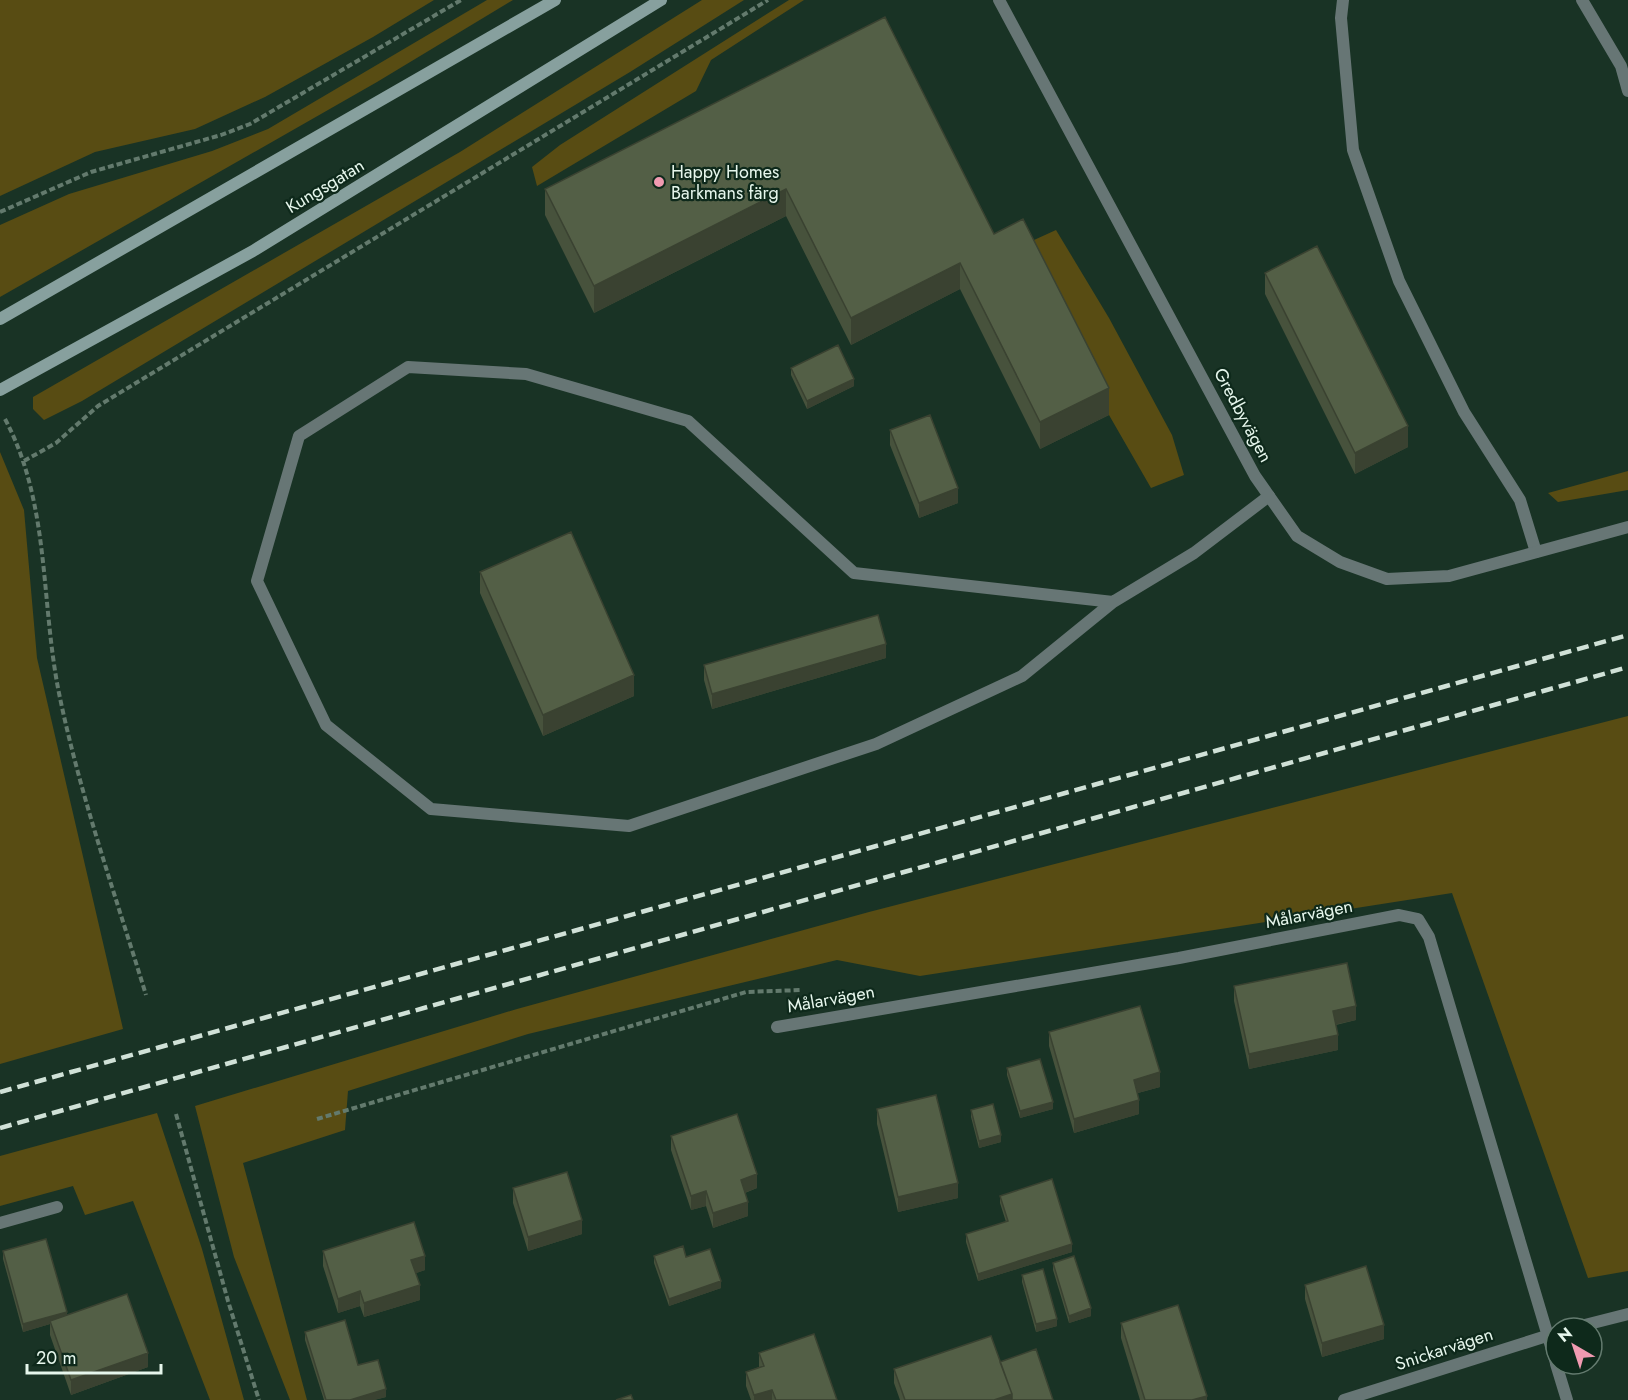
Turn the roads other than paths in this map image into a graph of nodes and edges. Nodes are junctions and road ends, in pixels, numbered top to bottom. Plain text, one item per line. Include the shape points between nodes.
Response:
1 (555, 0) edge
2 (661, 0) edge
3 (999, 0) edge
4 (1343, 0) edge
5 (1582, 0) edge
6 (1628, 91) edge
7 (0, 319) edge
8 (0, 390) edge
9 (1269, 496) junction
10 (1628, 527) edge
11 (1536, 552) junction
12 (1113, 602) junction
13 (777, 1027) dead end
14 (57, 1207) dead end
15 (0, 1223) edge
16 (1628, 1314) edge
17 (1546, 1316) edge
18 (1604, 1320) edge
19 (1544, 1337) edge
20 (1560, 1376) edge
21 (1344, 1400) edge
22 (1567, 1400) edge

1 - 7 main road
2 - 8 main road, Kungsgatan via 253,251
3 - 9 street, Gredbyvägen
4 - 11 street via 1341,18 1353,150 1395,270 1464,412 1520,500
5 - 6 street via 1621,66
9 - 11 street, Gredbyvägen via 1297,536 1340,562 1387,579 1449,576
9 - 12 street via 1194,553
10 - 11 street, Gredbyvägen
12 - 12 street via 1022,676 876,744 629,826 431,809 326,725 257,582 299,436 408,367 526,374 688,421 854,573
13 - 17 street, Målarvägen via 1179,958 1399,915 1418,919 1430,937
14 - 15 street
16 - 18 street
19 - 21 street, Snickarvägen
20 - 22 street, Målarvägen

